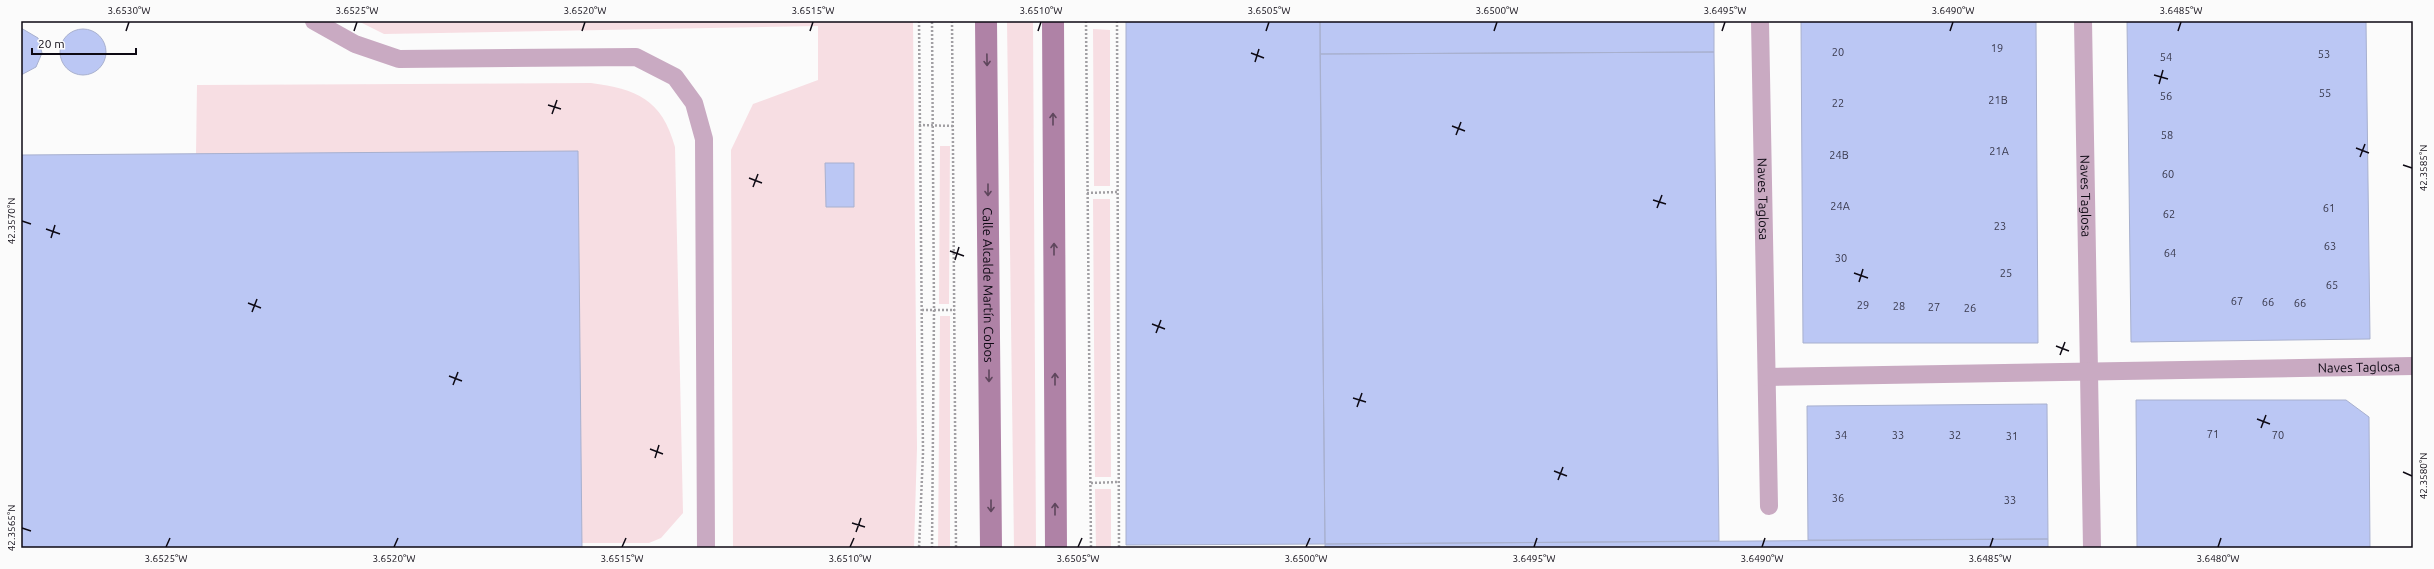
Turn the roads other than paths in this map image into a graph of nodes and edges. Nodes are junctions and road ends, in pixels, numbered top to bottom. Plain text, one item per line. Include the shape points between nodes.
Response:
1 (314, 21) edge
2 (986, 21) edge
3 (1053, 21) edge
4 (1760, 21) edge
5 (2083, 21) edge
6 (2413, 366) edge
7 (2089, 371) junction
8 (1767, 377) junction
9 (1769, 506) dead end
10 (706, 548) edge
11 (991, 548) edge
12 (1056, 548) edge
13 (2092, 548) edge

1 - 10 lane via 355,44 399,59 636,57 664,70 679,82 694,103 704,140
2 -> 11 main road, Calle Alcalde Martín Cobos
12 -> 3 main road
4 - 8 lane, Naves Taglosa
5 - 7 lane, Naves Taglosa
6 - 7 lane, Naves Taglosa
7 - 8 lane, Naves Taglosa
7 - 13 lane, Naves Taglosa
8 - 9 lane, Naves Taglosa

